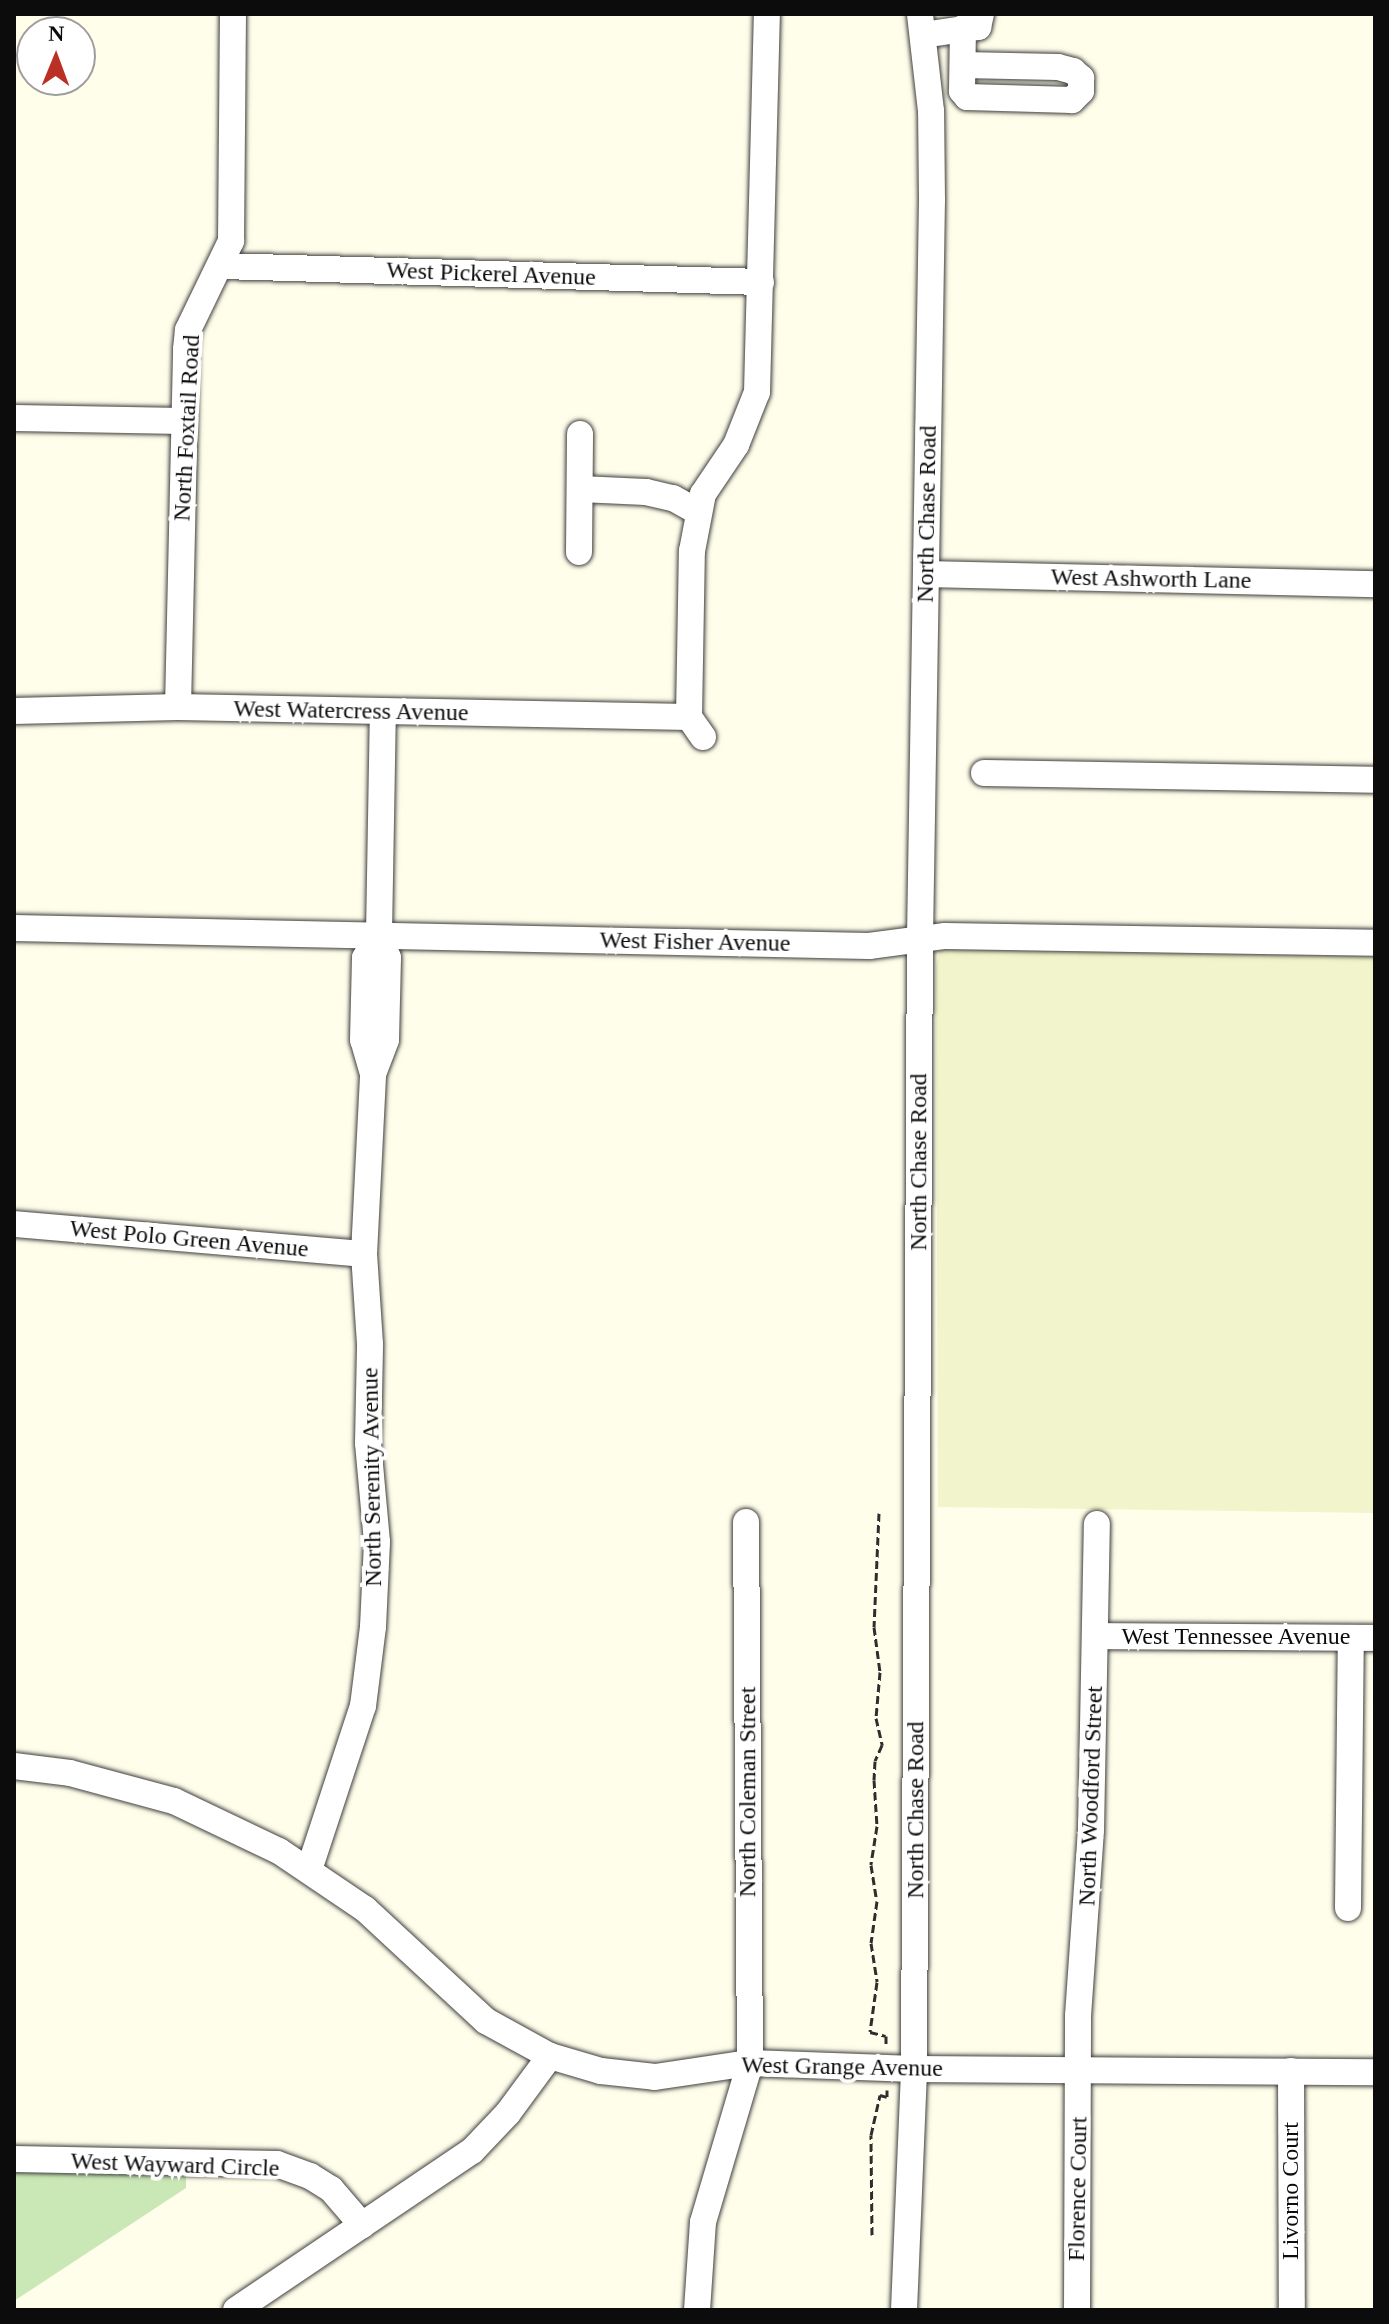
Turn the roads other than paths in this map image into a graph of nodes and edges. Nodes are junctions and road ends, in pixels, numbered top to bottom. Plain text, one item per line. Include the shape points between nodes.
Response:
1 (233, 14) edge
2 (767, 14) edge
3 (972, 21) edge
4 (922, 24) edge
5 (963, 65) dead end
6 (222, 266) junction
7 (761, 282) junction
8 (14, 418) edge
9 (184, 421) junction
10 (580, 434) dead end
11 (580, 489) junction
12 (698, 512) junction
13 (579, 552) dead end
14 (927, 574) junction
15 (1375, 584) edge
16 (178, 707) junction
17 (14, 711) edge
18 (383, 711) junction
19 (984, 773) dead end
20 (1375, 780) edge
21 (14, 928) edge
22 (379, 934) junction
23 (920, 938) junction
24 (1375, 943) edge
25 (14, 1224) edge
26 (364, 1254) junction
27 (746, 1522) dead end
28 (1097, 1524) dead end
29 (1096, 1636) junction
30 (1363, 1638) edge
31 (14, 1766) edge
32 (309, 1870) junction
33 (1348, 1908) dead end
34 (550, 2056) junction
35 (750, 2063) junction
36 (1079, 2068) junction
37 (914, 2069) junction
38 (1291, 2071) junction
39 (1375, 2072) edge
40 (14, 2159) edge
41 (362, 2225) junction
42 (236, 2310) edge
43 (697, 2310) edge
44 (904, 2310) edge
45 (1077, 2310) edge
46 (1292, 2310) edge

1 - 6 street, North Foxtail Road via 231,241
2 - 7 street
3 - 4 street
3 - 5 street
4 - 14 street, North Chase Road via 932,155
6 - 7 street, West Pickerel Avenue
6 - 9 street, North Foxtail Road via 188,330
7 - 12 street via 757,392 750,417 703,494
8 - 9 street
9 - 16 street, North Foxtail Road
10 - 11 street
11 - 12 street via 646,492 673,498
11 - 13 street
12 - 18 street, West Watercress Avenue via 692,551 696,727
14 - 15 street, West Ashworth Lane
14 - 23 street, North Chase Road
16 - 17 street, West Watercress Avenue
16 - 18 street, West Watercress Avenue
18 - 22 street, North Serenity Avenue
19 - 20 street
21 - 22 street, West Fisher Avenue
22 - 23 street, West Fisher Avenue via 869,946
22 - 26 street, North Serenity Avenue via 388,958 386,1040 373,1074
23 - 24 street, West Fisher Avenue
23 - 37 street, North Chase Road
25 - 26 street, West Polo Green Avenue
26 - 32 street, North Serenity Avenue via 370,1344 368,1443 377,1542 373,1627 363,1706
27 - 35 street, North Coleman Street
28 - 29 street, North Woodford Street
29 - 30 street, West Tennessee Avenue
29 - 36 street, North Woodford Street
30 - 33 street
31 - 32 street, West Grange Avenue via 70,1773 174,1801
32 - 34 street, West Grange Avenue via 390,1930 486,2021
34 - 35 street, West Grange Avenue via 601,2071 655,2077
34 - 41 street via 472,2151
35 - 37 street, West Grange Avenue
35 - 43 street, North Coleman Street via 703,2222
36 - 37 street, West Grange Avenue
36 - 38 street, West Grange Avenue
36 - 45 street, Florence Court
37 - 44 street, North Chase Road
38 - 39 street, West Grange Avenue
38 - 46 street, Livorno Court
40 - 41 street, West Wayward Circle via 277,2164 331,2189
41 - 42 street

